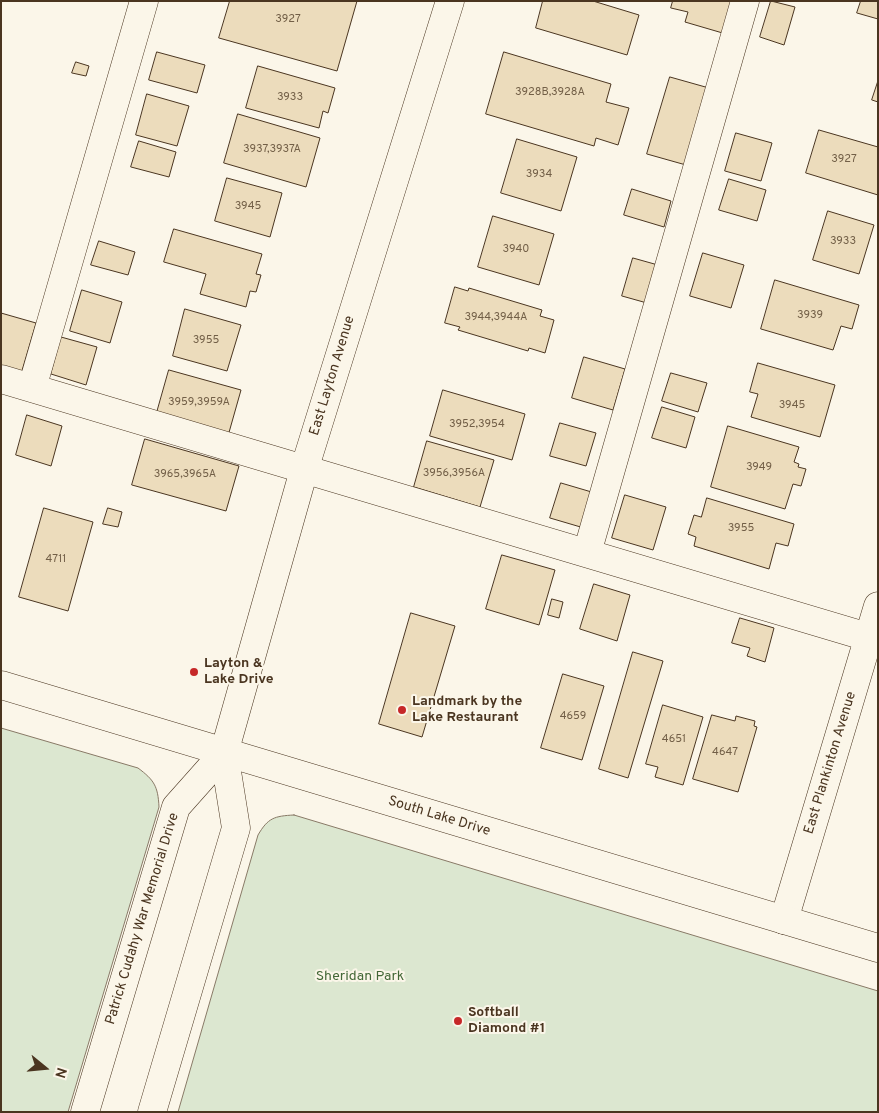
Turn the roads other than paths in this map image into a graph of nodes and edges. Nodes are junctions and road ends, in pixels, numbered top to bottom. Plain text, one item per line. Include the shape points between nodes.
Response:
1 (144, 1) edge
2 (450, 1) edge
3 (745, 1) edge
4 (1, 379) edge
5 (32, 388) junction
6 (304, 470) junction
7 (587, 553) junction
8 (878, 606) edge
9 (873, 639) edge
10 (1, 685) edge
11 (224, 752) junction
12 (784, 920) junction
13 (878, 948) edge
14 (86, 1112) edge
15 (152, 1112) edge

1 - 5 main road
2 - 6 main road, East Layton Avenue
3 - 7 main road
4 - 5 main road
5 - 6 main road
6 - 7 main road
6 - 11 main road, East Layton Avenue
7 - 9 main road
8 - 9 main road, East Plankinton Avenue
9 - 12 main road, East Plankinton Avenue
10 - 11 main road, South Lake Drive
11 - 12 main road, South Lake Drive
11 - 14 main road, Patrick Cudahy War Memorial Drive via 176,807
11 - 15 main road via 236,828
12 - 13 main road, South Lake Drive

